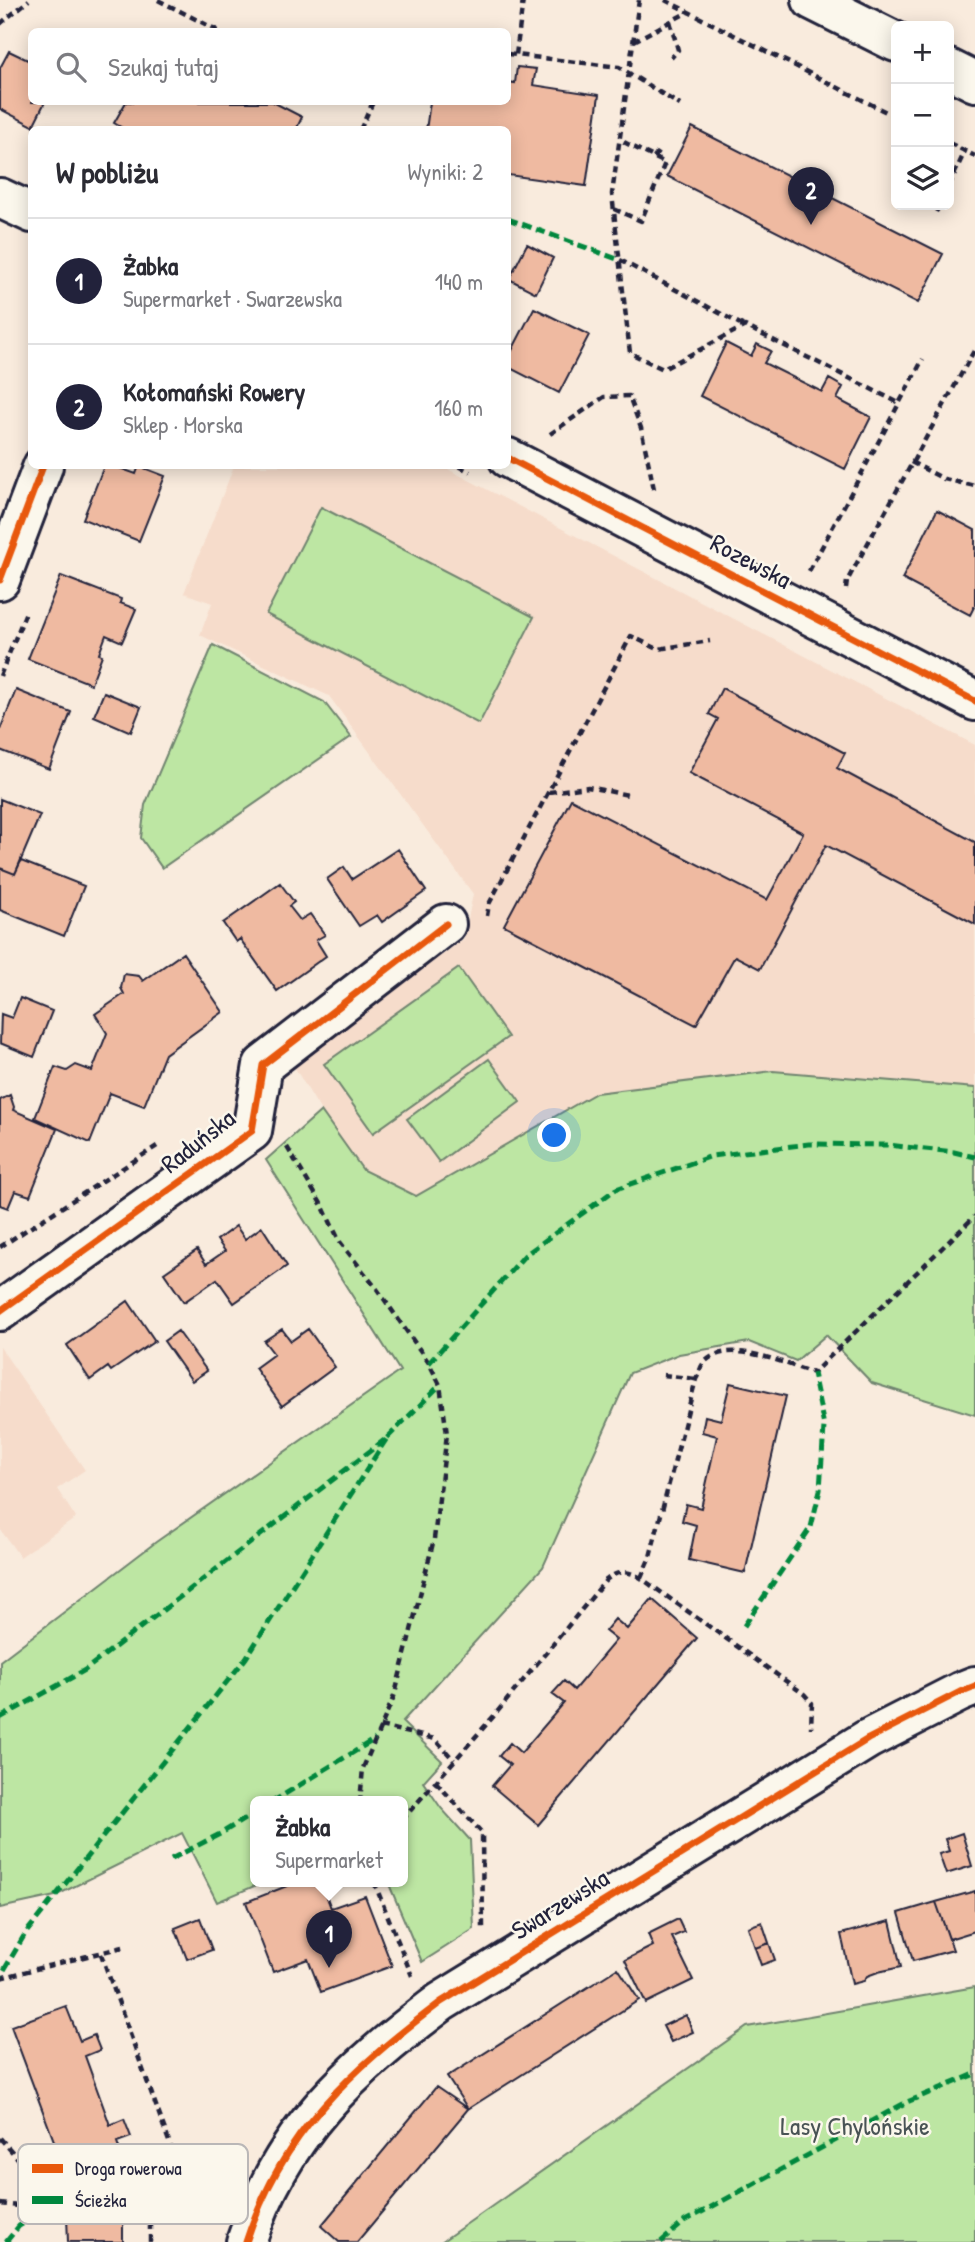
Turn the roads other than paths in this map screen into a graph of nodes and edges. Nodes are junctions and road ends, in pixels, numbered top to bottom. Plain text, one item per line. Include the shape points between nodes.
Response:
1 (812, 0) edge
2 (891, 40) edge
3 (954, 72) edge
4 (975, 82) edge
5 (0, 198) edge
6 (28, 212) edge
7 (511, 460) edge
8 (42, 469) edge
9 (0, 580) edge
10 (975, 701) edge
11 (446, 924) dead end
12 (0, 1311) edge
13 (975, 1686) edge
14 (246, 2242) edge

1 - 2 street
3 - 4 street
5 - 6 street
7 - 10 street, Rozewska
8 - 9 street
11 - 12 street, Raduńska via 263,1065 252,1131
13 - 14 street, Swarzewska via 856,1746 453,1995 388,2042 323,2104 287,2152 258,2206

